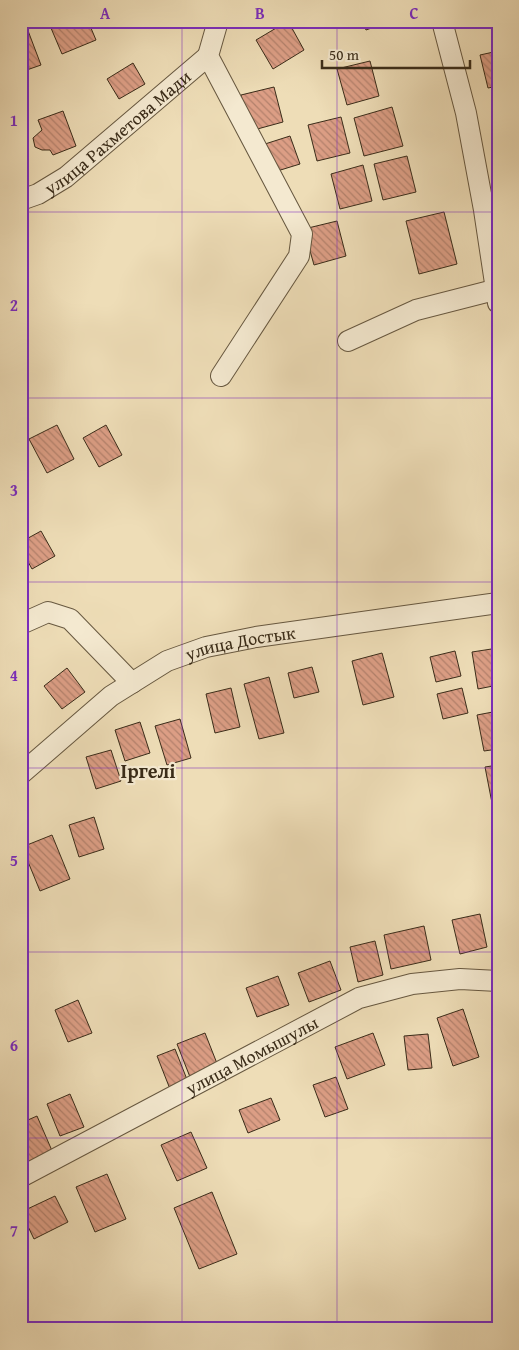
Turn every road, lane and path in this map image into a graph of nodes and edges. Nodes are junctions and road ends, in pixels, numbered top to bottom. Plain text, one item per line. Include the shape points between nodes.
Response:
1 (218, 21) edge
2 (442, 21) edge
3 (208, 56) junction
4 (21, 200) edge
5 (491, 208) edge
6 (497, 293) edge
7 (348, 341) dead end
8 (221, 376) dead end
9 (498, 603) edge
10 (21, 624) edge
11 (132, 683) junction
12 (21, 774) edge
13 (498, 980) edge
14 (21, 1176) edge

1 - 3 street
2 - 5 street
3 - 4 street, улица Рахметова Мади via 66,177
3 - 8 street via 302,234 299,256
5 - 6 street
6 - 7 street via 416,310
9 - 11 street, улица Достык via 206,647 167,661
10 - 11 street via 48,612 70,618
11 - 12 street, улица Достык via 111,696
13 - 14 street, улица Момышулы via 460,979 412,984 359,998

